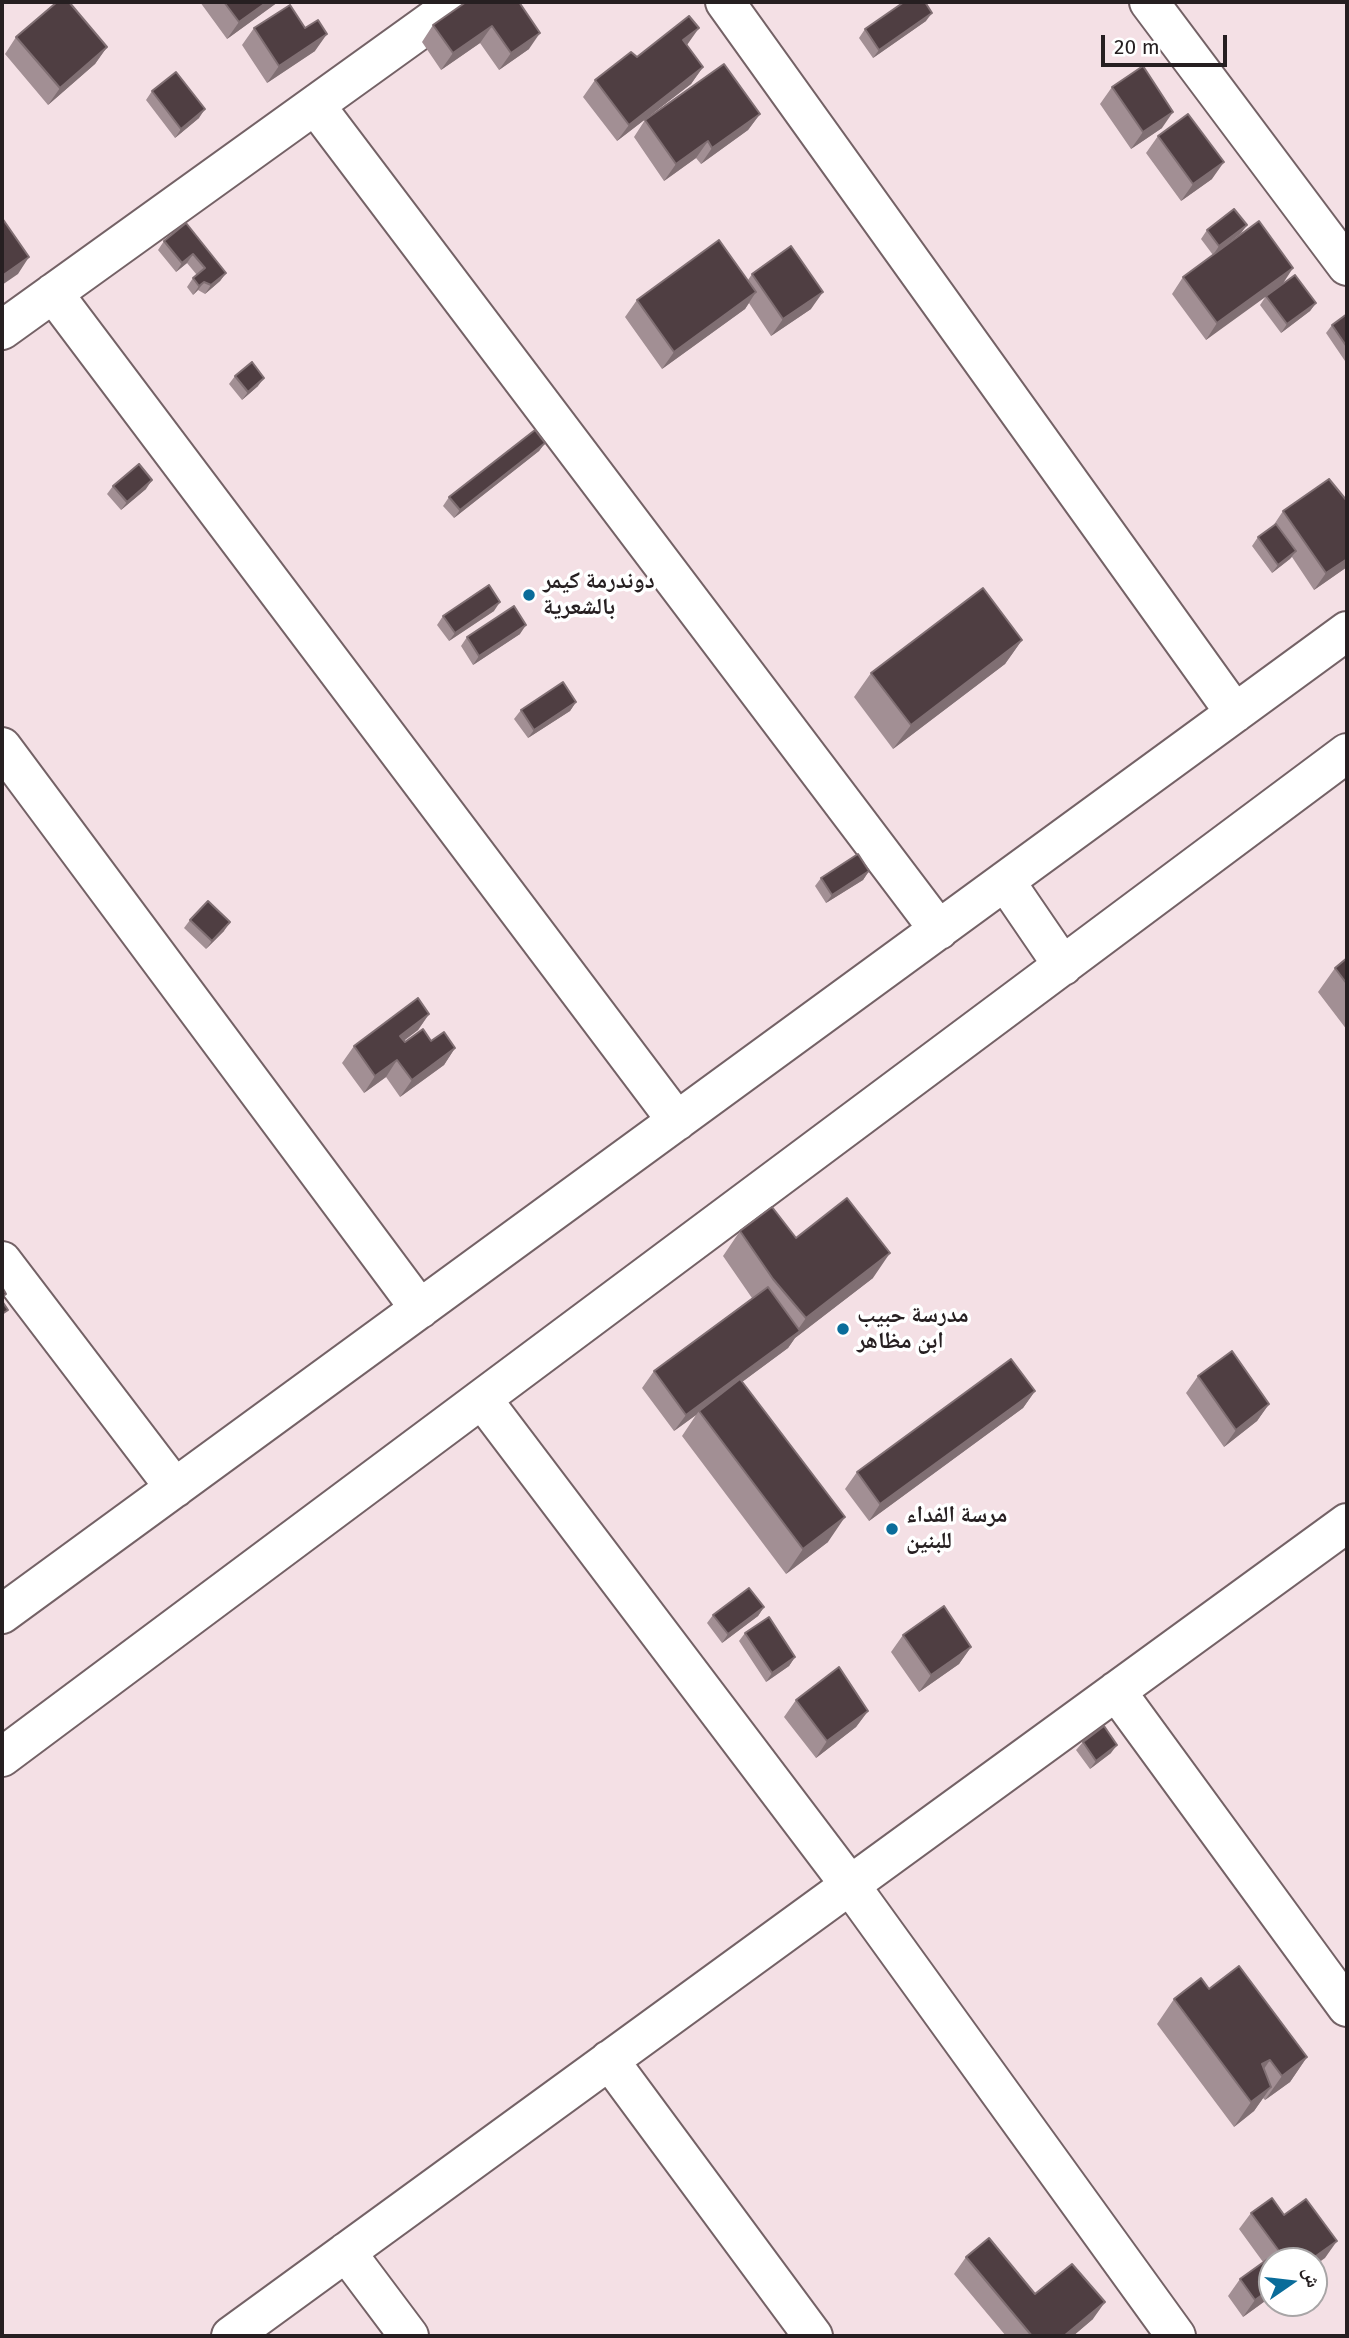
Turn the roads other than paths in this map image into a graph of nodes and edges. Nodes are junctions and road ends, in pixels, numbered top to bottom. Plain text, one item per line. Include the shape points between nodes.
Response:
1 (458, 2) edge
2 (725, 2) edge
3 (1149, 2) edge
4 (315, 104) junction
5 (1347, 267) edge
6 (53, 293) junction
7 (2, 330) edge
8 (1347, 631) edge
9 (1235, 713) junction
10 (2, 747) edge
11 (1347, 753) edge
12 (1005, 881) junction
13 (939, 930) junction
14 (1063, 966) junction
15 (677, 1121) junction
16 (2, 1261) edge
17 (420, 1309) junction
18 (482, 1399) junction
19 (175, 1488) junction
20 (1347, 1523) edge
21 (2, 1614) edge
22 (1116, 1691) junction
23 (2, 1757) edge
24 (850, 1885) junction
25 (1347, 2007) edge
26 (609, 2060) junction
27 (346, 2252) junction
28 (231, 2336) edge
29 (409, 2336) edge
30 (813, 2336) edge
31 (1176, 2336) edge

1 - 4 street
2 - 9 street
3 - 5 street
4 - 6 street
4 - 13 street
6 - 7 street
6 - 15 street
8 - 9 street
9 - 12 street
10 - 17 street
11 - 14 street
12 - 13 street
12 - 14 street
13 - 15 street
14 - 18 street
15 - 17 street
16 - 19 street
17 - 19 street
18 - 23 street
18 - 24 street
19 - 21 street
20 - 22 street
22 - 24 street
22 - 25 street
24 - 26 street
24 - 31 street
26 - 27 street
26 - 30 street
27 - 28 street
27 - 29 street

